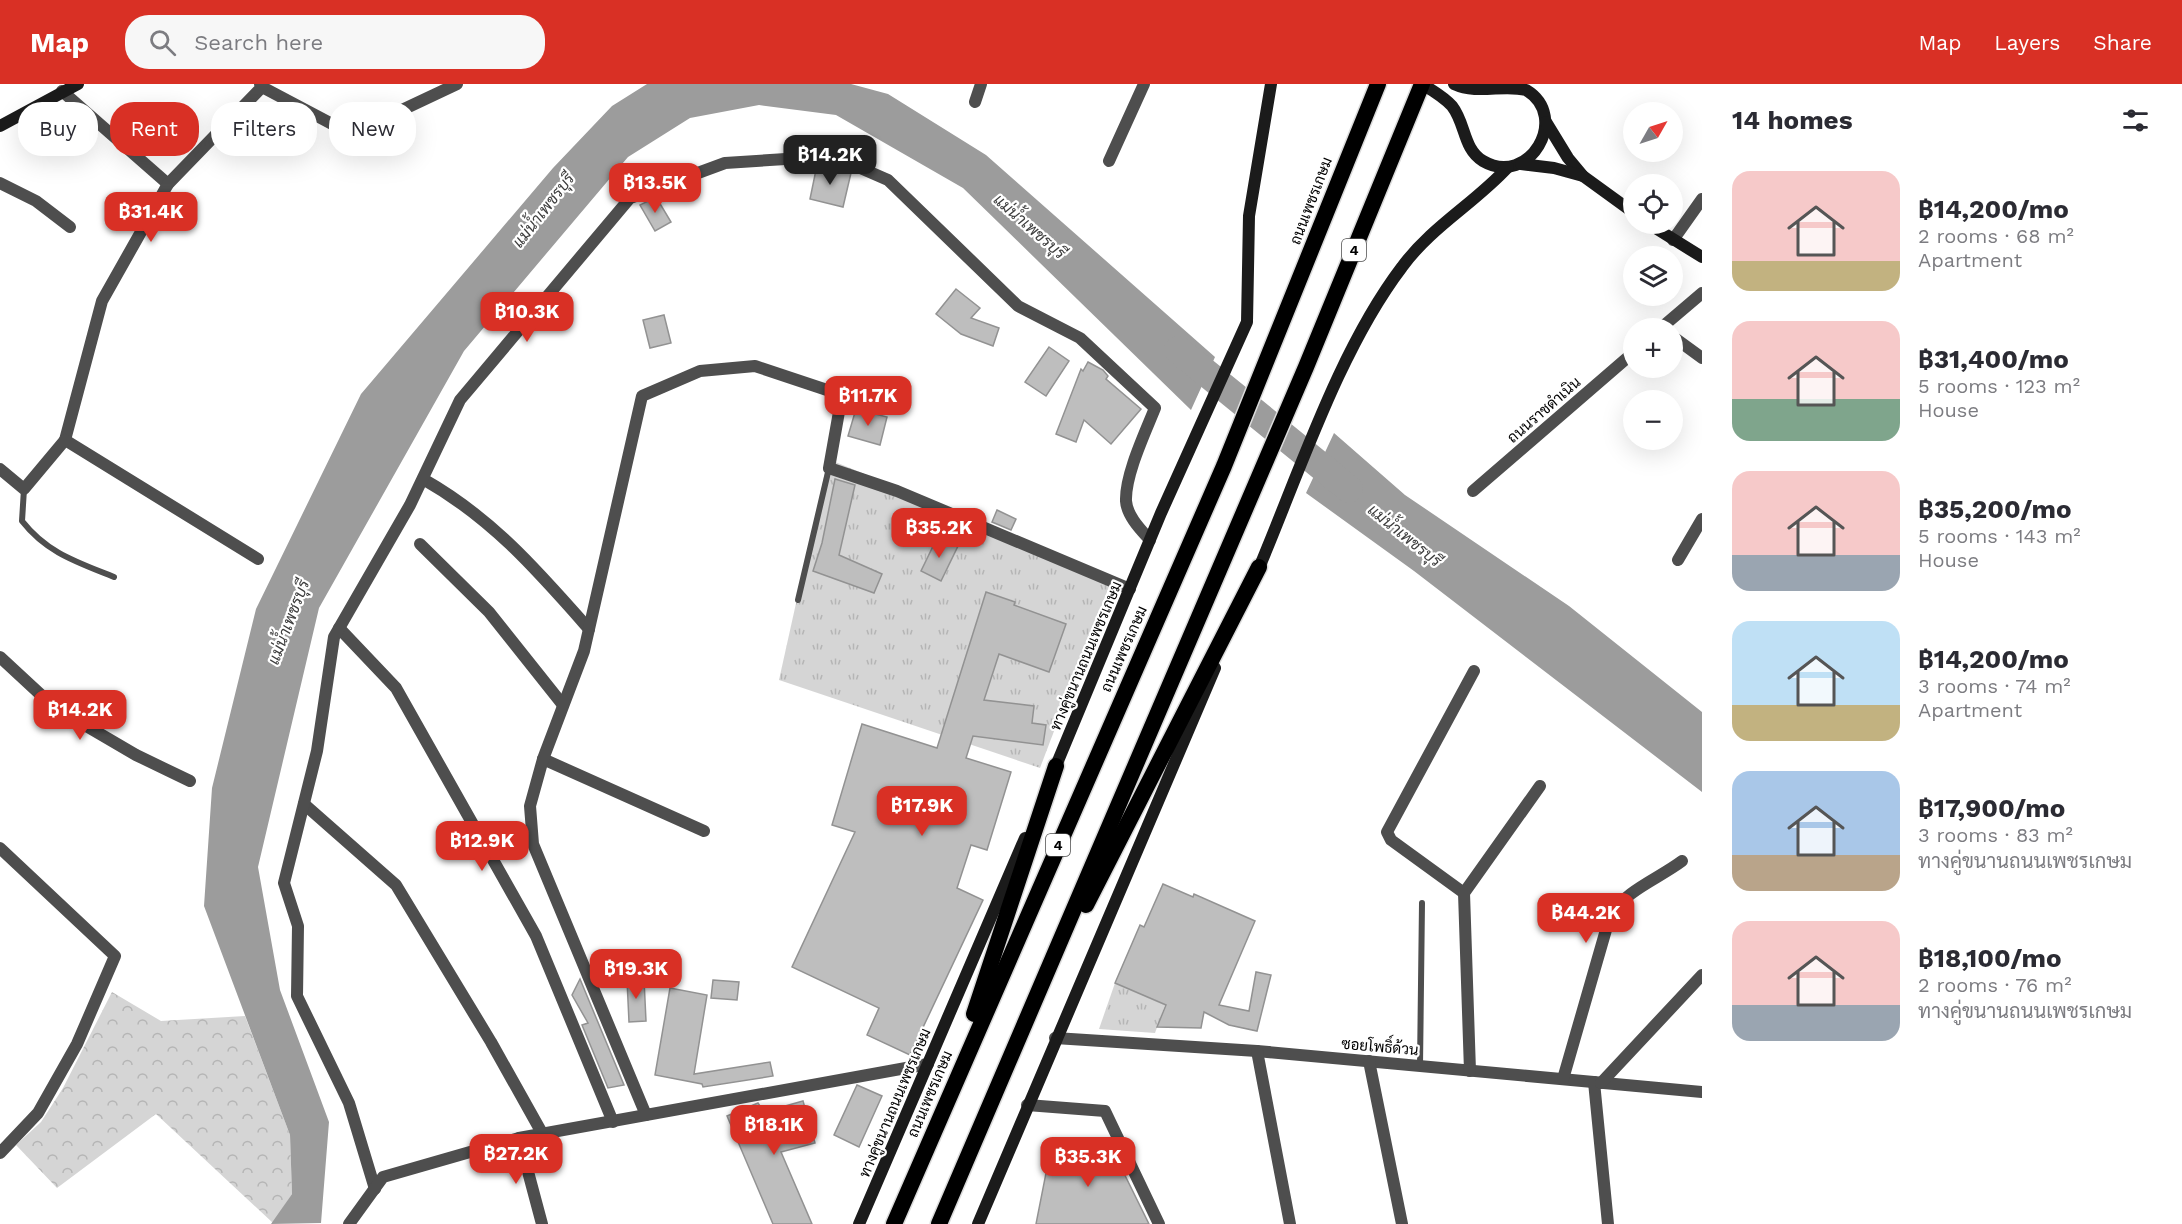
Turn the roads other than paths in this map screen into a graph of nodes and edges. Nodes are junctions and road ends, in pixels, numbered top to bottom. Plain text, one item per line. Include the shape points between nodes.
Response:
1 (78, 84) edge
2 (457, 84) edge
3 (981, 84) edge
4 (1144, 84) edge
5 (1271, 84) edge
6 (1378, 84) edge
7 (1422, 84) edge
8 (1454, 84) edge
9 (1536, 84) edge
10 (261, 85) edge
11 (62, 91) junction
12 (1536, 98) junction
13 (975, 102) dead end
14 (1546, 122) junction
15 (0, 126) edge
16 (1110, 160) dead end
17 (1521, 164) junction
18 (1508, 167) junction
19 (1583, 176) junction
20 (0, 183) edge
21 (168, 184) junction
22 (1702, 199) edge
23 (1623, 205) edge
24 (70, 227) dead end
25 (1664, 234) edge
26 (1673, 240) junction
27 (1702, 256) edge
28 (1702, 293) edge
29 (1673, 318) edge
30 (1683, 344) edge
31 (1702, 358) edge
32 (1623, 361) edge
33 (64, 440) junction
34 (829, 468) junction
35 (0, 469) edge
36 (423, 479) junction
37 (24, 489) junction
38 (1473, 491) dead end
39 (1702, 519) edge
40 (1150, 540) junction
41 (420, 544) dead end
42 (258, 559) dead end
43 (1678, 560) dead end
44 (1259, 567) junction
45 (114, 577) dead end
46 (1130, 589) junction
47 (798, 600) dead end
48 (339, 628) junction
49 (589, 629) junction
50 (0, 657) edge
51 (1474, 671) dead end
52 (563, 705) junction
53 (543, 759) junction
54 (1056, 766) junction
55 (190, 781) dead end
56 (1540, 786) dead end
57 (304, 804) junction
58 (704, 831) dead end
59 (0, 848) edge
60 (1682, 861) dead end
61 (1464, 893) junction
62 (1422, 903) dead end
63 (1702, 975) edge
64 (1019, 1037) junction
65 (1055, 1038) junction
66 (1257, 1051) junction
67 (1369, 1061) junction
68 (928, 1064) junction
69 (1420, 1066) junction
70 (1470, 1071) junction
71 (1563, 1079) junction
72 (1597, 1082) junction
73 (1702, 1092) edge
74 (1027, 1105) junction
75 (942, 1112) junction
76 (646, 1115) junction
77 (613, 1122) junction
78 (542, 1133) junction
79 (519, 1138) junction
80 (0, 1153) edge
81 (375, 1189) junction
82 (349, 1224) edge
83 (542, 1224) edge
84 (859, 1224) edge
85 (894, 1224) edge
86 (939, 1224) edge
87 (978, 1224) edge
88 (1159, 1224) edge
89 (1290, 1224) edge
90 (1402, 1224) edge
91 (1608, 1224) edge

1 - 11 main road
2 - 10 street via 351,134
3 - 13 street
4 - 16 street
5 - 40 main road, ทางคู่ขนานถนนเพชรเกษม / 4 via 1249,216 1248,322
6 - 75 highway, ถนนเพชรเกษม / 4 via 1224,466
7 - 18 main road via 1451,105 1472,151 1488,163
7 - 64 highway, 4 via 1306,367
8 - 12 main road via 1475,89 1512,85
9 - 12 main road
10 - 21 street
11 - 15 main road
11 - 21 street
12 - 14 main road
14 - 17 main road via 1540,147
14 - 19 main road
17 - 18 main road
17 - 19 main road
18 - 44 main road via 1403,265 1371,312 1332,393
19 - 23 main road
20 - 24 street via 36,201
21 - 33 street via 102,301
22 - 26 street
25 - 26 main road
26 - 27 main road
28 - 29 street
30 - 31 street
32 - 38 street, ถนนราชดำเนิน
33 - 37 street
33 - 42 street
34 - 46 street via 897,491
34 - 47 lane
34 - 49 street via 842,395 755,366 700,371 642,396
35 - 37 street
36 - 40 street via 460,400 630,198 725,163 833,156 888,180 1018,306 1080,338 1155,408 1135,458 1126,502 1134,521
36 - 48 street
36 - 49 street via 459,499 516,547
37 - 45 lane via 22,521 32,534 51,550
39 - 43 street
40 - 46 main road, ทางคู่ขนานถนนเพชรเกษม / 4
41 - 52 street via 489,612
44 - 64 highway
44 - 65 main road
46 - 54 main road, ทางคู่ขนานถนนเพชรเกษม / 4
48 - 57 street via 334,637 317,752
48 - 77 street via 396,688 536,936
49 - 52 street
50 - 55 street via 54,707
51 - 61 street via 1387,832 1391,840
52 - 53 street
53 - 58 street
53 - 76 street via 531,806 533,844
54 - 68 main road, ทางคู่ขนานถนนเพชรเกษม / 4
54 - 75 highway
56 - 61 street
57 - 78 street via 396,885
57 - 81 street via 284,883 298,926 297,996 349,1103
59 - 80 street via 115,956 77,1044 38,1113
60 - 71 street via 1632,892 1610,916
61 - 70 street
62 - 69 lane
63 - 72 street
64 - 86 highway, 4
65 - 66 street, ซอยโพธิ์ด้วน
65 - 74 main road
66 - 67 street, ซอยโพธิ์ด้วน
66 - 89 street
67 - 69 street, ซอยโพธิ์ด้วน
67 - 90 street
68 - 76 street
68 - 84 main road, ทางคู่ขนานถนนเพชรเกษม / 4
69 - 70 street, ซอยโพธิ์ด้วน
70 - 71 street, ซอยโพธิ์ด้วน
71 - 72 street, ซอยโพธิ์ด้วน
72 - 73 street, ซอยโพธิ์ด้วน
72 - 91 street
74 - 87 main road
74 - 88 street via 1105,1111
75 - 85 highway, ถนนเพชรเกษม / 4
76 - 77 street
77 - 78 street
78 - 79 street
79 - 81 street via 383,1177
79 - 83 street
81 - 82 street

